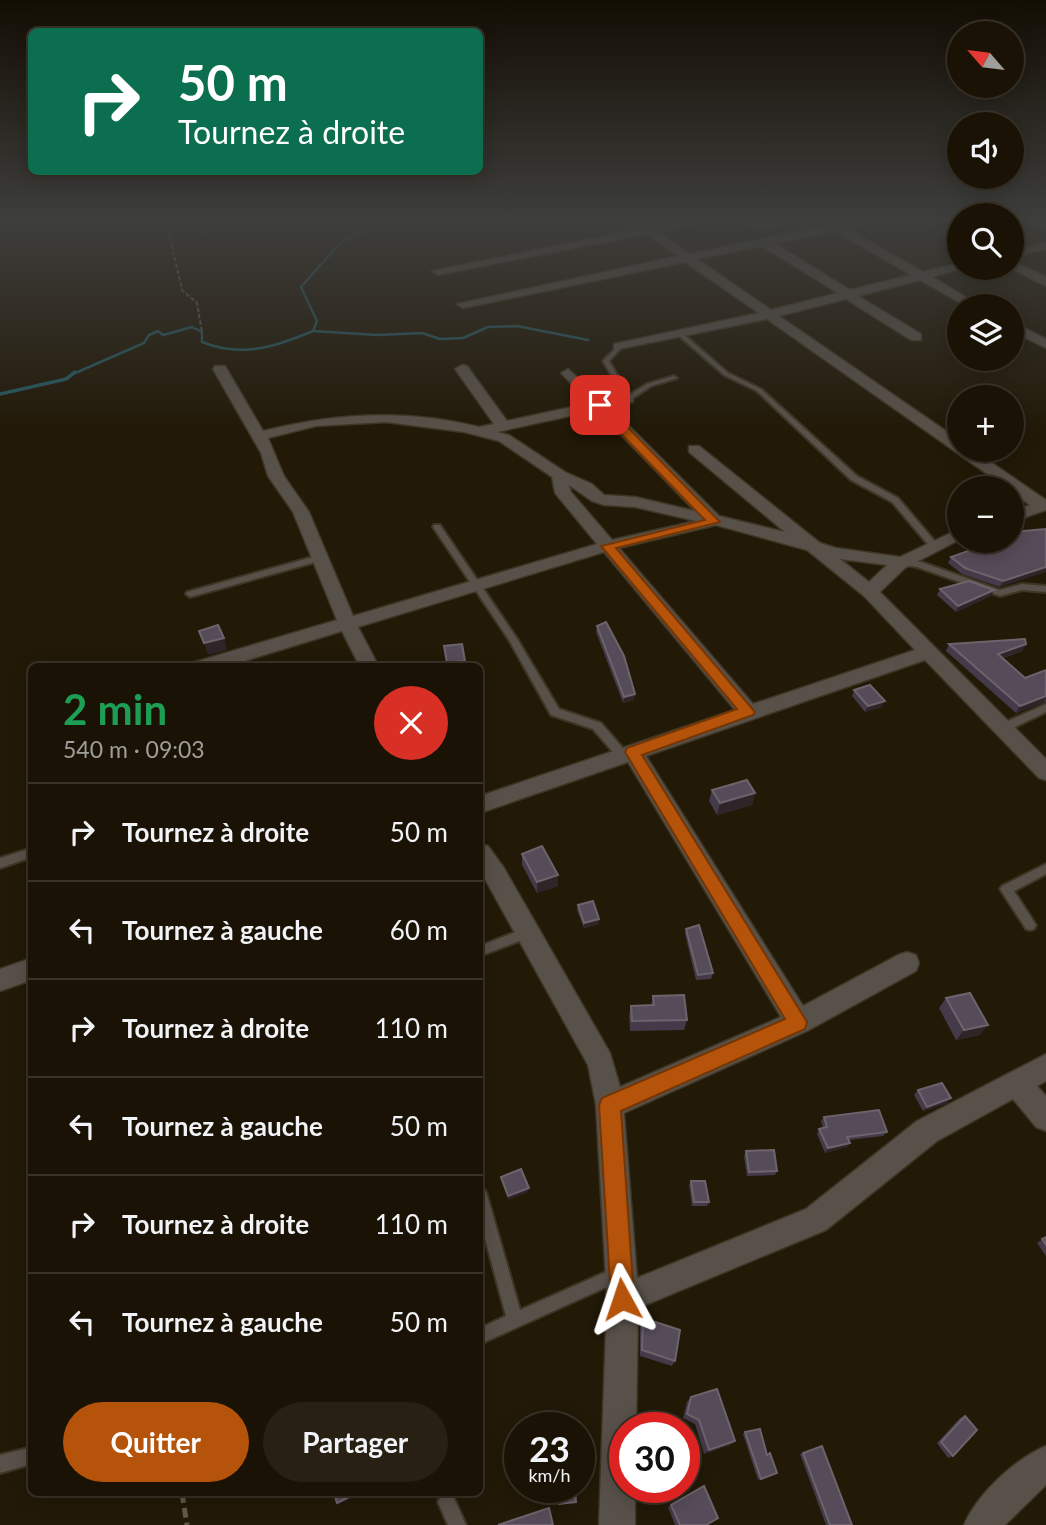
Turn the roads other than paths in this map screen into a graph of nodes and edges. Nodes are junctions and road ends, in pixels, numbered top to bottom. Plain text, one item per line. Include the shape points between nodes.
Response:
1 (525, 291) edge
2 (737, 291) edge
3 (839, 291) edge
4 (859, 291) edge
5 (845, 295) junction
6 (463, 304) dead end
7 (772, 314) junction
8 (1024, 332) edge
9 (679, 333) junction
10 (916, 337) dead end
11 (1046, 344) edge
12 (619, 346) joint
13 (220, 369) dead end
14 (462, 369) dead end
15 (568, 373) dead end
16 (674, 378) dead end
17 (628, 399) junction
18 (600, 405) junction
19 (503, 426) junction
20 (479, 432) junction
21 (259, 436) junction
22 (947, 438) edge
23 (694, 449) dead end
24 (981, 462) edge
25 (559, 475) junction
26 (1044, 506) edge
27 (1024, 513) edge
28 (714, 522) junction
29 (437, 527) dead end
30 (947, 540) edge
31 (607, 546) junction
32 (934, 546) junction
33 (812, 547) junction
34 (320, 558) junction
35 (901, 562) junction
36 (477, 585) junction
37 (1046, 589) edge
38 (870, 592) junction
39 (190, 594) dead end
40 (348, 625) junction
41 (928, 652) junction
42 (217, 663) edge
43 (368, 663) edge
44 (1046, 709) edge
45 (748, 712) junction
46 (1003, 728) junction
47 (628, 754) junction
48 (1046, 772) edge
49 (483, 803) edge
50 (28, 853) edge
51 (483, 857) edge
52 (0, 863) edge
53 (1046, 869) edge
54 (1030, 925) dead end
55 (526, 933) junction
56 (483, 950) edge
57 (907, 963) dead end
58 (28, 970) edge
59 (0, 980) edge
60 (798, 1022) junction
61 (1046, 1068) edge
62 (1016, 1083) junction
63 (610, 1105) junction
64 (1046, 1116) edge
65 (483, 1205) edge
66 (621, 1287) junction
67 (516, 1320) junction
68 (483, 1335) edge
69 (28, 1456) edge
70 (1046, 1463) edge
71 (0, 1464) edge
72 (447, 1502) dead end
73 (457, 1525) edge
74 (617, 1525) edge
75 (982, 1525) edge

1 - 6 street
2 - 7 street
3 - 5 street
4 - 5 street
5 - 7 street
5 - 10 street
7 - 9 street
7 - 22 street
8 - 11 street
9 - 12 street
9 - 32 lane via 726,374 759,390 854,478 895,500
12 - 17 lane via 606,361
13 - 21 street
14 - 19 street
15 - 18 street
16 - 17 lane via 649,385
17 - 18 street
18 - 19 street
18 - 28 street
19 - 20 street
20 - 21 street via 386,418 316,422
20 - 25 street via 504,438
21 - 34 street via 275,476 301,512
23 - 33 street
24 - 26 street
25 - 28 street via 610,502 635,502
25 - 31 street via 563,493
26 - 27 street
28 - 31 street
28 - 33 street
29 - 36 lane
30 - 32 street
31 - 36 street
31 - 45 street
32 - 35 street
33 - 35 street
33 - 38 street
34 - 39 lane
34 - 40 street
35 - 37 lane via 1000,593 1022,587
35 - 38 street
36 - 40 street
36 - 47 lane via 555,712 597,726
38 - 41 street
40 - 42 street
40 - 43 street
41 - 45 street
41 - 46 street
44 - 46 lane
45 - 47 street
46 - 48 street
47 - 49 street
47 - 60 street
50 - 52 lane
51 - 55 street
53 - 54 lane via 1006,889
55 - 56 lane
55 - 63 street via 601,1062
57 - 60 street
58 - 59 street
60 - 63 street
61 - 62 street
62 - 64 street
62 - 66 street via 927,1131 816,1220
63 - 66 street
65 - 67 lane
66 - 67 lane
66 - 74 street
67 - 68 lane
69 - 71 lane
70 - 75 street via 1012,1491
72 - 73 lane

